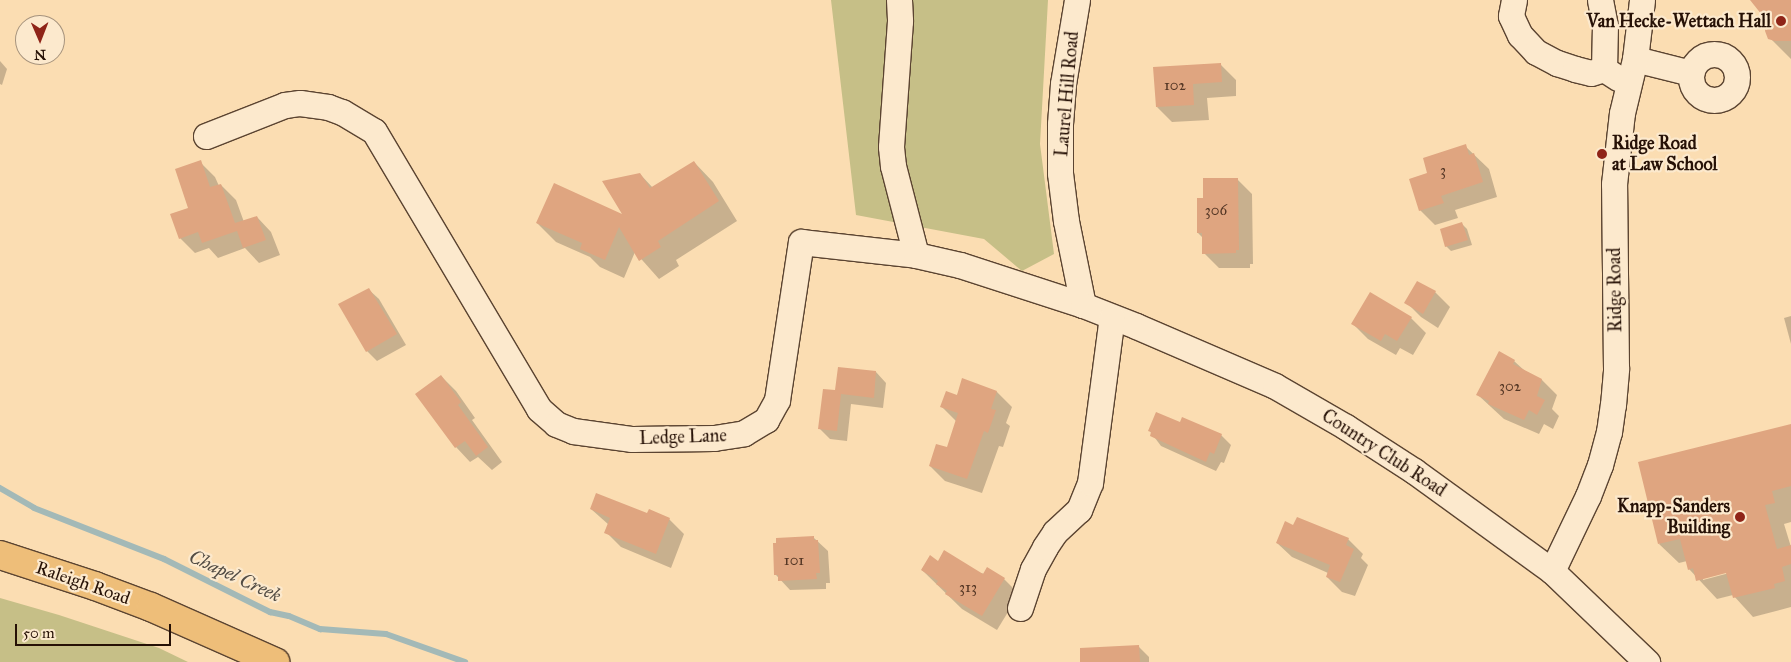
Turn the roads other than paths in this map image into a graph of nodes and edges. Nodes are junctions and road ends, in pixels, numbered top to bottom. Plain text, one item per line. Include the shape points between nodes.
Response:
1 (899, 0) edge
2 (1077, 0) edge
3 (1514, 0) edge
4 (1600, 0) edge
5 (1642, 0) edge
6 (1635, 59) junction
7 (1604, 69) junction
8 (1691, 74) dead end
9 (1629, 85) junction
10 (206, 136) dead end
11 (916, 255) junction
12 (1083, 305) junction
13 (1112, 316) junction
14 (0, 555) edge
15 (1552, 571) junction
16 (1020, 608) dead end
17 (275, 662) edge
18 (1647, 662) edge

1 - 11 street via 891,147
2 - 12 street, Laurel Hill Road via 1060,124 1060,172
3 - 7 street via 1511,16 1520,35 1536,52 1557,63 1591,73
4 - 7 street via 1605,25
5 - 6 street, Ridge Road
6 - 8 street
6 - 9 street, Ridge Road
7 - 9 street
9 - 15 street, Ridge Road via 1622,114 1614,184 1614,405 1600,465
10 - 11 street, Ledge Lane via 285,105 314,104 342,112 369,128 382,144 539,409 556,424 572,431 632,439 714,438 744,433 766,420 777,400 801,242
11 - 12 street, Ledge Lane via 960,265
12 - 13 street, Country Club Road
13 - 15 street, Country Club Road via 1276,386 1346,426
13 - 16 street via 1090,483 1079,510 1055,532 1045,547 1033,569
14 - 17 main road, Raleigh Road via 151,607
15 - 18 street, Country Club Road

